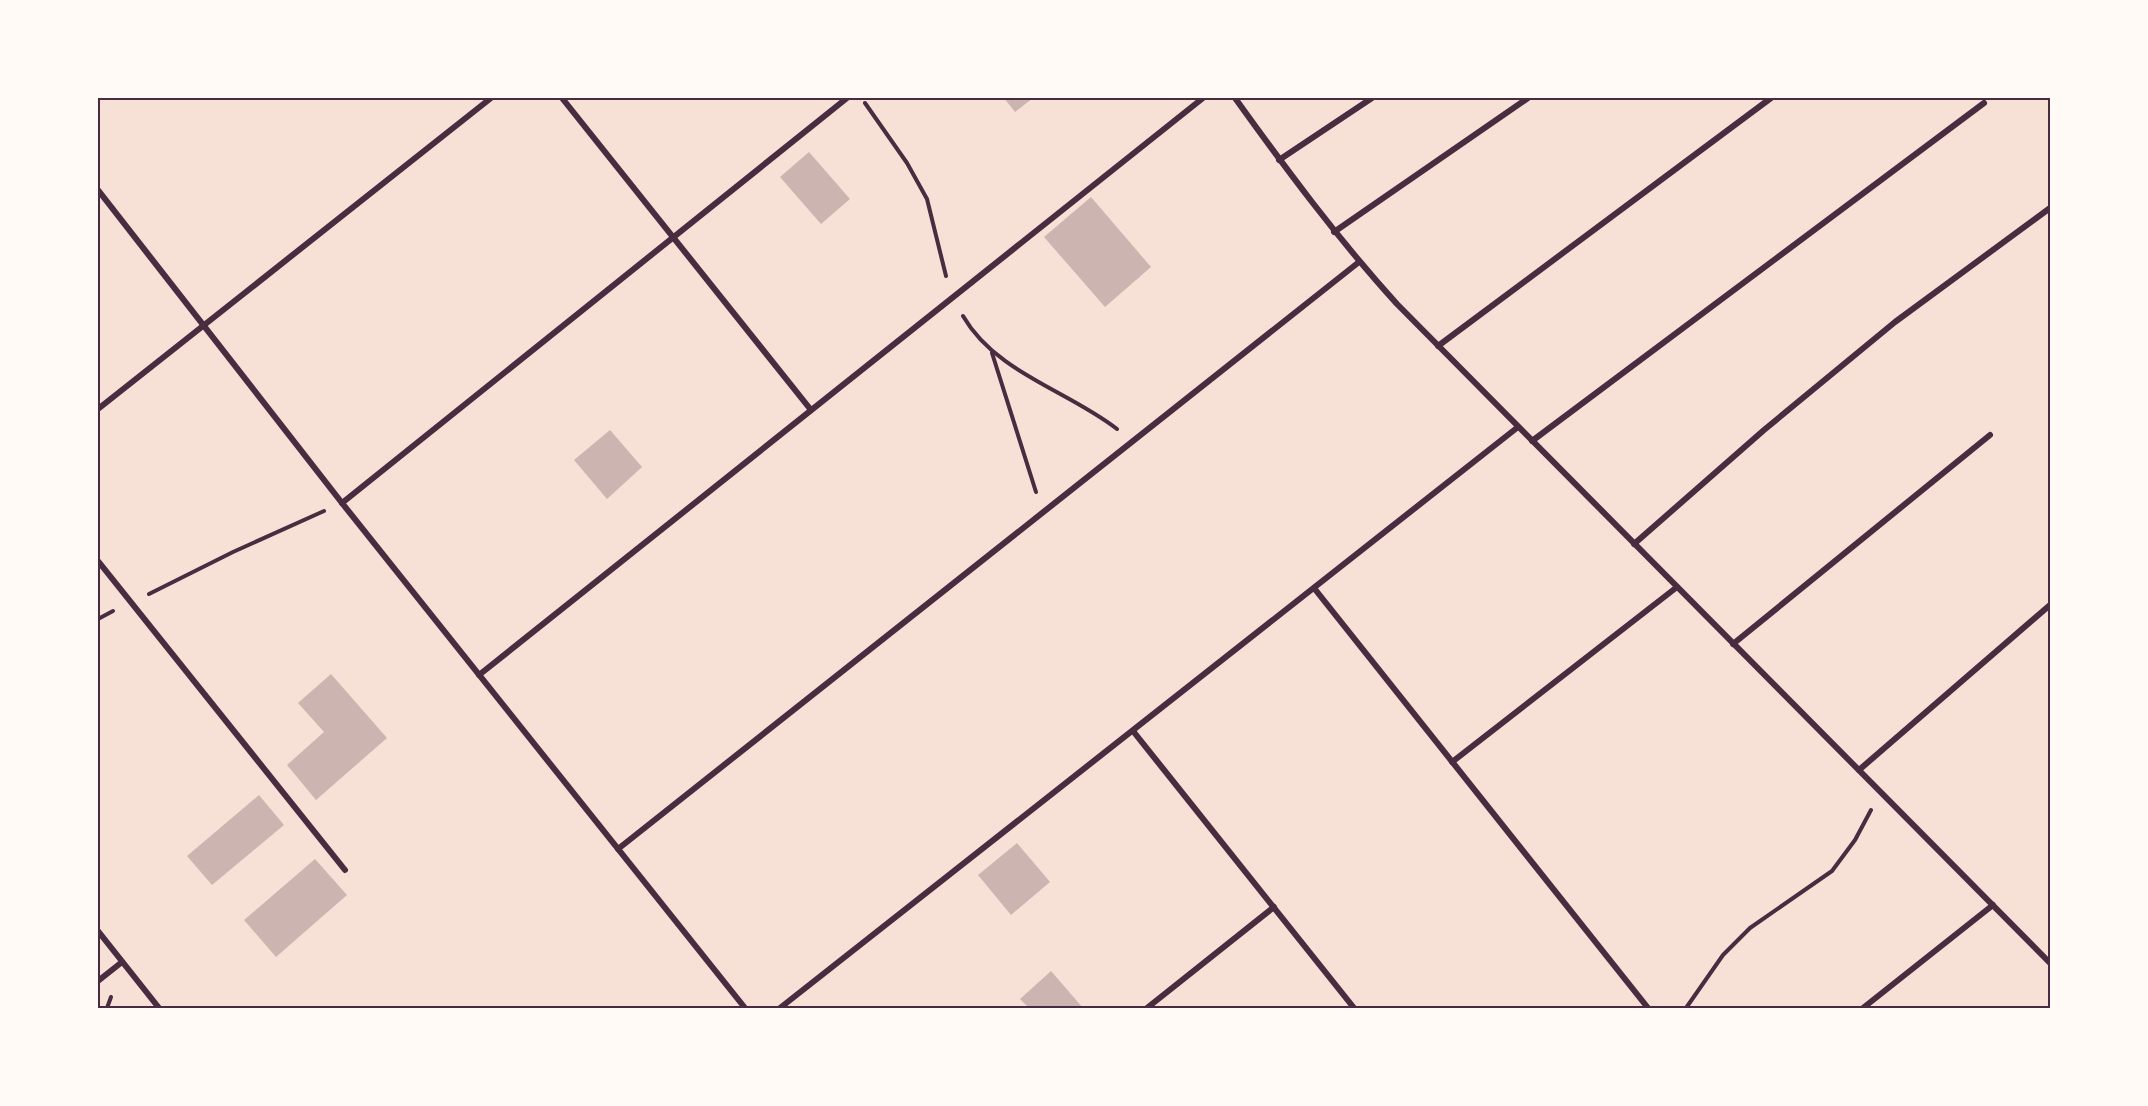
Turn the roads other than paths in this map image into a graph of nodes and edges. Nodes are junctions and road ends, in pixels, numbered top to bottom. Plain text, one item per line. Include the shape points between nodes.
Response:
1 (491, 98) edge
2 (562, 98) edge
3 (847, 98) edge
4 (1203, 98) edge
5 (1235, 98) edge
6 (1372, 98) edge
7 (1528, 98) edge
8 (1771, 98) edge
9 (1984, 103) dead end
10 (1279, 160) junction
11 (98, 190) edge
12 (2050, 208) edge
13 (1334, 231) junction
14 (672, 238) junction
15 (1359, 262) junction
16 (204, 326) junction
17 (1438, 346) junction
18 (98, 409) edge
19 (811, 410) junction
20 (1518, 427) junction
21 (1990, 435) dead end
22 (1532, 441) junction
23 (342, 503) junction
24 (1634, 544) junction
25 (98, 561) edge
26 (1677, 587) junction
27 (1314, 588) junction
28 (2050, 605) edge
29 (1733, 644) junction
30 (479, 675) junction
31 (1133, 730) junction
32 (1452, 762) junction
33 (1859, 770) junction
34 (618, 849) junction
35 (345, 870) dead end
36 (1993, 905) junction
37 (1274, 907) junction
38 (98, 931) edge
39 (122, 962) junction
40 (2050, 963) edge
41 (98, 981) edge
42 (159, 1008) edge
43 (745, 1008) edge
44 (780, 1008) edge
45 (1147, 1008) edge
46 (1354, 1008) edge
47 (1648, 1008) edge
48 (1863, 1008) edge

1 - 16 street
2 - 14 street
3 - 14 street
4 - 19 street
5 - 10 street
6 - 10 street
7 - 13 street
8 - 17 street
9 - 22 street
10 - 13 street
11 - 16 street
12 - 24 street via 1895,322
13 - 15 street
14 - 19 street
14 - 23 street
15 - 17 street
15 - 34 street
16 - 18 street
16 - 23 street
17 - 20 street
19 - 30 street
20 - 22 street
20 - 27 street
21 - 29 street
22 - 24 street
23 - 30 street
24 - 26 street
25 - 35 street
26 - 29 street
26 - 32 street
27 - 31 street
27 - 32 street
28 - 33 street
29 - 33 street
30 - 34 street
31 - 37 street
31 - 44 street
32 - 47 street
33 - 36 street
34 - 43 street
36 - 40 street
36 - 48 street
37 - 45 street
37 - 46 street
38 - 39 street
39 - 41 street
39 - 42 street

